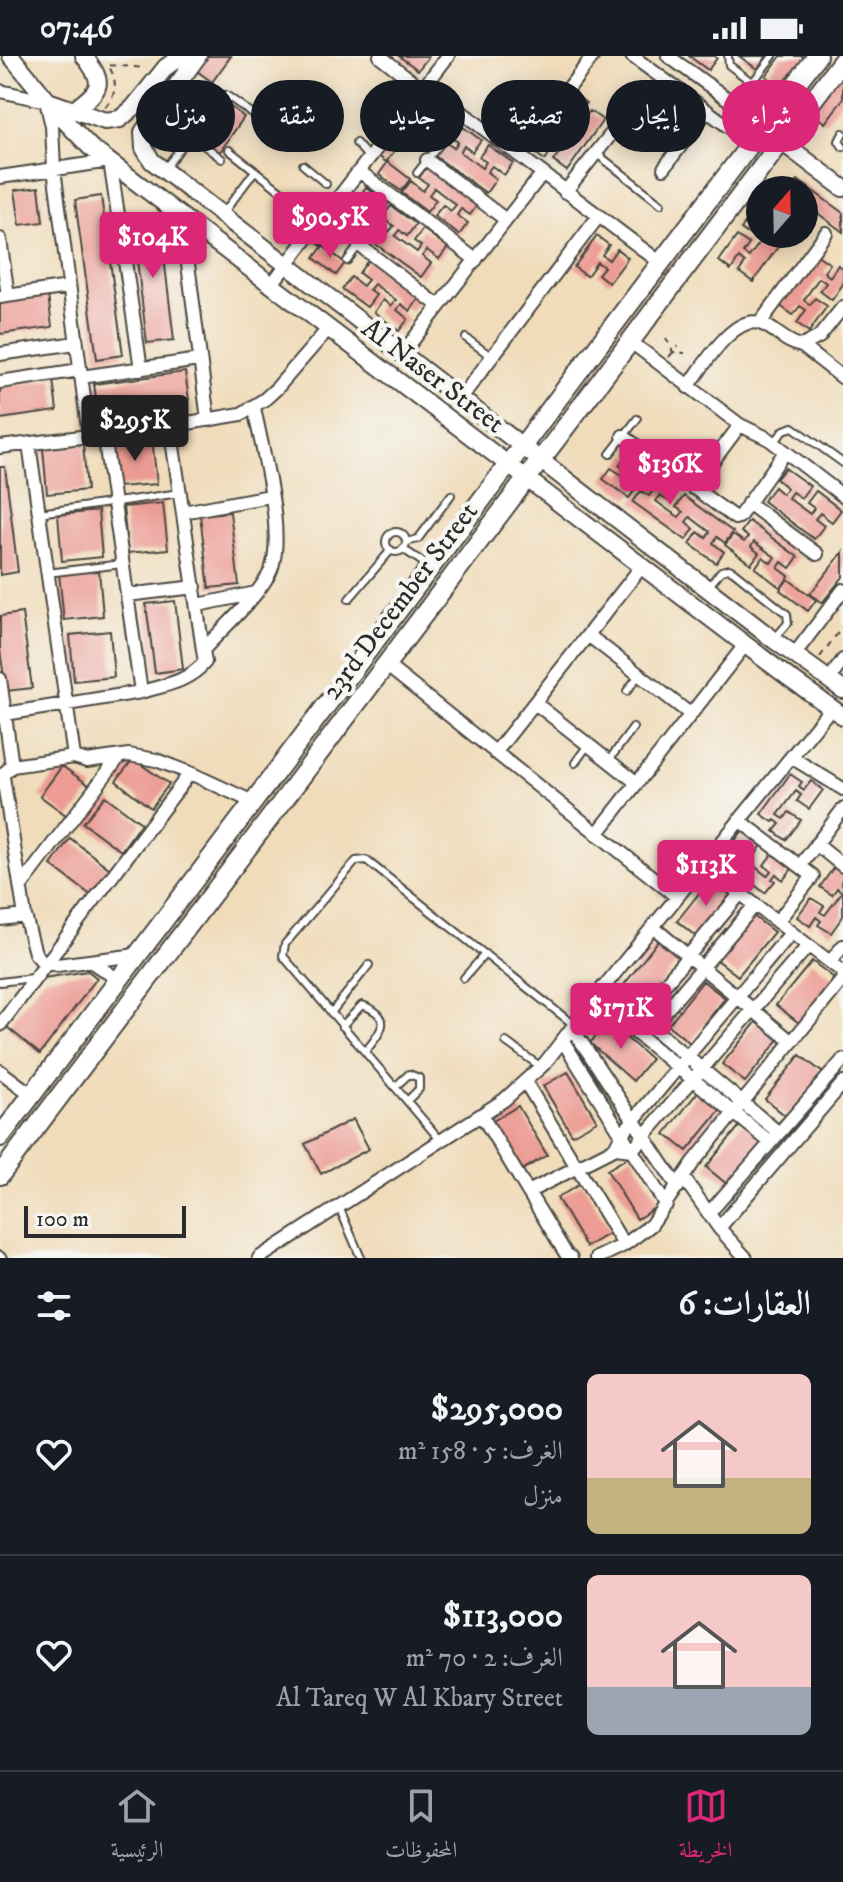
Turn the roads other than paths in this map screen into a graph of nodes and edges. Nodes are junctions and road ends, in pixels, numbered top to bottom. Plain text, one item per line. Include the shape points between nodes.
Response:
1 (11, 56) edge
2 (84, 56) edge
3 (182, 56) edge
4 (198, 56) edge
5 (380, 56) edge
6 (448, 56) edge
7 (593, 56) edge
8 (632, 56) edge
9 (668, 56) edge
10 (728, 56) edge
11 (773, 56) edge
12 (817, 56) edge
13 (843, 60) edge
14 (414, 80) edge
15 (429, 80) edge
16 (664, 80) edge
17 (748, 80) edge
18 (754, 80) edge
19 (799, 80) edge
20 (0, 91) edge
21 (820, 91) edge
22 (722, 95) edge
23 (46, 101) junction
24 (73, 111) junction
25 (706, 112) edge
26 (465, 117) edge
27 (722, 123) edge
28 (843, 133) edge
29 (606, 140) edge
30 (356, 143) dead end
31 (843, 147) edge
32 (177, 152) edge
33 (213, 152) edge
34 (231, 152) edge
35 (374, 152) edge
36 (433, 152) edge
37 (676, 152) edge
38 (744, 152) edge
39 (774, 152) edge
40 (795, 152) edge
41 (596, 153) junction
42 (518, 155) junction
43 (369, 158) junction
44 (222, 159) dead end
45 (427, 160) junction
46 (110, 161) junction
47 (303, 165) dead end
48 (664, 168) dead end
49 (54, 169) junction
50 (164, 170) junction
51 (255, 171) junction
52 (359, 171) junction
53 (417, 173) dead end
54 (542, 174) junction
55 (0, 177) edge
56 (326, 184) dead end
57 (843, 188) edge
58 (282, 192) dead end
59 (565, 192) junction
60 (661, 204) dead end
61 (700, 211) junction
62 (222, 215) junction
63 (182, 217) junction
64 (598, 217) junction
65 (506, 220) junction
66 (375, 224) dead end
67 (720, 224) junction
68 (826, 233) dead end
69 (0, 239) edge
70 (359, 245) junction
71 (266, 250) junction
72 (476, 260) junction
73 (347, 261) dead end
74 (661, 263) junction
75 (286, 266) junction
76 (251, 269) junction
77 (271, 285) junction
78 (69, 287) junction
79 (4, 296) edge
80 (439, 306) junction
81 (843, 307) edge
82 (760, 323) junction
83 (328, 329) junction
84 (466, 338) dead end
85 (631, 342) junction
86 (76, 343) junction
87 (802, 346) junction
88 (0, 354) edge
89 (402, 354) junction
90 (492, 357) junction
91 (199, 360) junction
92 (141, 369) junction
93 (80, 374) junction
94 (843, 378) edge
95 (0, 382) edge
96 (688, 387) junction
97 (460, 399) junction
98 (254, 407) junction
99 (637, 419) dead end
100 (208, 420) junction
101 (740, 425) junction
102 (170, 426) junction
103 (104, 434) junction
104 (89, 436) junction
105 (623, 436) junction
106 (774, 443) junction
107 (29, 444) junction
108 (0, 447) edge
109 (522, 447) junction
110 (785, 452) junction
111 (610, 454) dead end
112 (540, 461) junction
113 (843, 463) edge
114 (508, 465) junction
115 (527, 479) junction
116 (693, 488) junction
117 (841, 490) edge
118 (180, 493) junction
119 (451, 495) dead end
120 (270, 496) junction
121 (114, 503) junction
122 (748, 503) junction
123 (183, 512) junction
124 (39, 513) junction
125 (405, 545) junction
126 (391, 550) junction
127 (817, 554) dead end
128 (122, 564) junction
129 (642, 566) junction
130 (430, 567) junction
131 (47, 573) junction
132 (195, 587) junction
133 (707, 589) junction
134 (843, 590) edge
135 (256, 593) junction
136 (127, 595) junction
137 (349, 599) dead end
138 (198, 605) junction
139 (588, 635) junction
140 (774, 640) junction
141 (745, 645) junction
142 (203, 650) junction
143 (794, 655) junction
144 (843, 660) edge
145 (386, 665) junction
146 (639, 675) junction
147 (0, 679) edge
148 (828, 681) junction
149 (843, 690) edge
150 (627, 691) dead end
151 (141, 692) junction
152 (535, 703) junction
153 (67, 705) junction
154 (837, 712) edge
155 (5, 714) junction
156 (690, 714) junction
157 (633, 728) dead end
158 (588, 745) junction
159 (495, 753) junction
160 (74, 757) junction
161 (119, 757) junction
162 (791, 757) junction
163 (609, 760) junction
164 (575, 763) dead end
165 (12, 766) junction
166 (190, 773) junction
167 (2, 777) edge
168 (637, 783) junction
169 (843, 789) edge
170 (253, 802) junction
171 (843, 809) edge
172 (739, 820) junction
173 (597, 834) junction
174 (816, 844) junction
175 (703, 865) junction
176 (800, 866) junction
177 (843, 866) edge
178 (197, 876) junction
179 (21, 886) junction
180 (215, 891) junction
181 (740, 894) junction
182 (677, 897) junction
183 (755, 905) junction
184 (25, 916) junction
185 (0, 919) edge
186 (777, 922) junction
187 (653, 927) junction
188 (791, 933) junction
189 (808, 946) junction
190 (843, 946) edge
191 (485, 954) junction
192 (137, 955) junction
193 (688, 956) junction
194 (90, 961) junction
195 (830, 962) junction
196 (48, 963) junction
197 (369, 965) dead end
198 (702, 967) junction
199 (843, 972) edge
200 (37, 977) junction
201 (464, 978) dead end
202 (843, 979) edge
203 (119, 980) junction
204 (0, 982) edge
205 (603, 987) junction
206 (738, 997) junction
207 (594, 999) junction
208 (754, 1010) junction
209 (331, 1013) junction
210 (638, 1016) junction
211 (0, 1025) edge
212 (342, 1026) junction
213 (573, 1026) junction
214 (652, 1027) junction
215 (563, 1041) junction
216 (506, 1042) dead end
217 (792, 1042) junction
218 (365, 1052) junction
219 (687, 1057) junction
220 (843, 1060) edge
221 (541, 1067) junction
222 (678, 1068) junction
223 (703, 1070) junction
224 (0, 1071) edge
225 (694, 1080) junction
226 (526, 1083) junction
227 (843, 1083) edge
228 (395, 1087) junction
229 (32, 1095) junction
230 (407, 1101) junction
231 (738, 1108) junction
232 (482, 1116) junction
233 (634, 1121) junction
234 (622, 1134) junction
235 (0, 1137) edge
236 (645, 1138) junction
237 (774, 1138) junction
238 (442, 1142) junction
239 (615, 1148) junction
240 (632, 1150) junction
241 (577, 1167) junction
242 (0, 1175) edge
243 (680, 1182) junction
244 (528, 1192) junction
245 (666, 1205) junction
246 (339, 1207) junction
247 (709, 1213) junction
248 (719, 1228) junction
249 (624, 1245) junction
250 (259, 1258) edge
251 (361, 1258) edge
252 (571, 1258) edge
253 (597, 1258) edge
254 (746, 1258) edge

1 - 23 street, Al Naser Street
2 - 24 street via 99,76 99,86
3 - 24 street via 120,119 105,121
4 - 50 street, Al Naser Street via 143,132 147,154
5 - 14 street
6 - 15 street
7 - 42 street
8 - 16 street
9 - 22 street
10 - 17 lane via 729,65
11 - 18 lane
12 - 19 main road, 23rd December Street
13 - 21 main road, 23rd December Street
20 - 23 street
23 - 24 street
23 - 46 street, Al Naser Street
23 - 49 street
25 - 27 street
26 - 42 street
28 - 31 lane
29 - 41 street
30 - 43 lane
32 - 50 lane
33 - 44 lane
34 - 51 lane
35 - 43 street
36 - 45 lane
37 - 48 street
38 - 61 main road, 23rd December Street
39 - 67 main road, 23rd December Street
40 - 57 street
41 - 59 street
41 - 60 lane
42 - 54 street
43 - 52 street
45 - 53 lane
45 - 65 street
46 - 49 street
46 - 63 street, Al Naser Street
46 - 92 street
47 - 56 lane
49 - 55 street
49 - 78 street
50 - 62 street, Al Naser Street
51 - 58 lane
51 - 62 lane
52 - 72 street
52 - 75 street
54 - 59 street
54 - 65 street
59 - 64 street
61 - 67 main road
61 - 74 main road, 23rd December Street
62 - 71 street, Al Naser Street
63 - 76 street, Al Naser Street
63 - 91 street
64 - 74 street
64 - 90 street
65 - 72 street
66 - 70 lane
67 - 85 main road, 23rd December Street
68 - 82 street
69 - 79 street
70 - 73 lane
70 - 80 street
71 - 75 street, Al Naser Street
71 - 76 street
72 - 80 street
74 - 109 main road, 23rd December Street
75 - 77 street
75 - 89 street, Al Naser Street
76 - 77 street, Al Naser Street
77 - 83 street, Al Naser Street
78 - 79 street
78 - 86 street
80 - 89 street
81 - 87 street via 819,337
82 - 87 street
82 - 96 street via 736,327
83 - 98 street
83 - 114 street, Al Naser Street
84 - 90 lane
85 - 96 street
85 - 112 main road, 23rd December Street
86 - 88 street
86 - 93 street
87 - 94 street
89 - 97 street, Al Naser Street
90 - 97 street
91 - 92 street
91 - 100 street
92 - 93 street
93 - 95 street
93 - 104 street
96 - 101 street
97 - 109 street, Al Naser Street
98 - 100 street
98 - 120 street
99 - 105 lane
100 - 102 street
101 - 106 street
101 - 116 street
102 - 103 street
102 - 118 street
103 - 104 street
103 - 121 street
104 - 107 street
105 - 111 lane
105 - 116 street
106 - 110 street
106 - 113 lane via 793,427
107 - 108 street
107 - 124 street
109 - 112 street, Al Naser Street
109 - 114 main road, 23rd December Street
110 - 117 street
110 - 122 street
112 - 115 main road, 23rd December Street
112 - 133 street, Al Naser Street
114 - 115 street, Al Naser Street
114 - 130 main road, 23rd December Street
115 - 129 street, Al Naser Street
115 - 145 main road, 23rd December Street
116 - 122 street via 735,518
118 - 121 lane
118 - 123 street
119 - 125 lane via 418,539
120 - 123 street
120 - 135 street via 277,548
121 - 124 lane
121 - 128 street
122 - 127 street
123 - 132 street
124 - 131 street
125 - 126 lane
125 - 126 lane via 398,532 389,534 386,543
125 - 130 lane
126 - 137 lane
128 - 131 lane
128 - 136 street
129 - 139 street
129 - 141 street, Al Naser Street
130 - 170 main road, 23rd December Street
131 - 153 street
132 - 136 street
132 - 138 street
133 - 140 street, Al Naser Street
133 - 140 lane via 721,571 733,571 787,614 788,623
134 - 143 street
135 - 138 street
135 - 142 street
136 - 151 street
138 - 142 street
139 - 146 street
139 - 152 street
140 - 143 street, Al Naser Street
141 - 154 street, Al Naser Street
141 - 156 street
142 - 151 street via 205,662 195,674
143 - 148 street, Al Naser Street
144 - 148 street
145 - 159 street
145 - 180 main road, 23rd December Street
146 - 150 lane
146 - 156 street
147 - 155 street
148 - 149 street, Al Naser Street
151 - 153 street
152 - 158 street
152 - 159 street
153 - 155 street
153 - 160 street
154 - 162 street
155 - 165 street
156 - 168 street
157 - 163 lane
158 - 163 street
158 - 164 lane
159 - 173 street
160 - 161 street
160 - 165 street
161 - 166 street via 143,757
161 - 179 street
162 - 169 street
162 - 172 street
163 - 168 street
165 - 167 street
166 - 170 street
166 - 196 street
167 - 179 street
168 - 173 street
170 - 178 main road, 23rd December Street
171 - 174 street
172 - 175 street
172 - 176 street
173 - 182 street
174 - 176 street
174 - 177 street
175 - 181 street
175 - 182 street
176 - 186 street via 813,878
178 - 180 main road
178 - 192 main road, 23rd December Street
179 - 184 street
180 - 242 main road, 23rd December Street
181 - 183 street
181 - 193 street
182 - 187 street
183 - 186 street
183 - 198 street
184 - 185 street
184 - 196 street via 35,953
186 - 188 street
187 - 193 street
187 - 205 street
188 - 189 street
188 - 206 street
189 - 195 street
189 - 208 street
190 - 195 street
191 - 201 lane
191 - 209 lane via 359,859 283,948 285,960
191 - 213 lane
192 - 194 street
192 - 203 main road, 23rd December Street
193 - 198 street
193 - 210 street
194 - 196 street
194 - 203 street
195 - 199 street
196 - 200 street
197 - 209 lane
198 - 206 street
198 - 214 street
200 - 204 lane
200 - 211 street
202 - 217 street
203 - 229 main road, 23rd December Street
205 - 207 street
205 - 210 street
206 - 208 street
206 - 219 street
207 - 213 street
207 - 222 street
208 - 217 street
208 - 223 street
209 - 212 lane
210 - 214 street
212 - 218 lane
212 - 218 lane via 362,1005 382,1019 383,1027
213 - 215 street
213 - 233 street
214 - 219 street
215 - 221 street
215 - 234 street
216 - 221 lane
217 - 231 street
218 - 228 lane
219 - 222 street
219 - 223 street
220 - 237 street
221 - 226 street
222 - 225 street
222 - 233 street
223 - 225 street
223 - 231 street
224 - 229 street
225 - 231 street
225 - 236 street
226 - 232 street
226 - 241 street
227 - 248 street
228 - 230 lane
228 - 230 lane via 409,1074 419,1078 419,1089
229 - 235 main road, 23rd December Street
230 - 238 lane
231 - 237 street
231 - 243 street
232 - 238 street
232 - 244 street
233 - 234 street
233 - 236 street
234 - 239 street
234 - 240 street
236 - 240 street
236 - 243 street
237 - 247 street
238 - 246 street
239 - 240 street
239 - 241 street
240 - 245 street
241 - 244 street
241 - 249 street
243 - 245 street
243 - 247 street
244 - 252 street
245 - 249 street via 651,1225
246 - 250 street
246 - 251 lane
247 - 248 street
248 - 254 street
249 - 253 street

